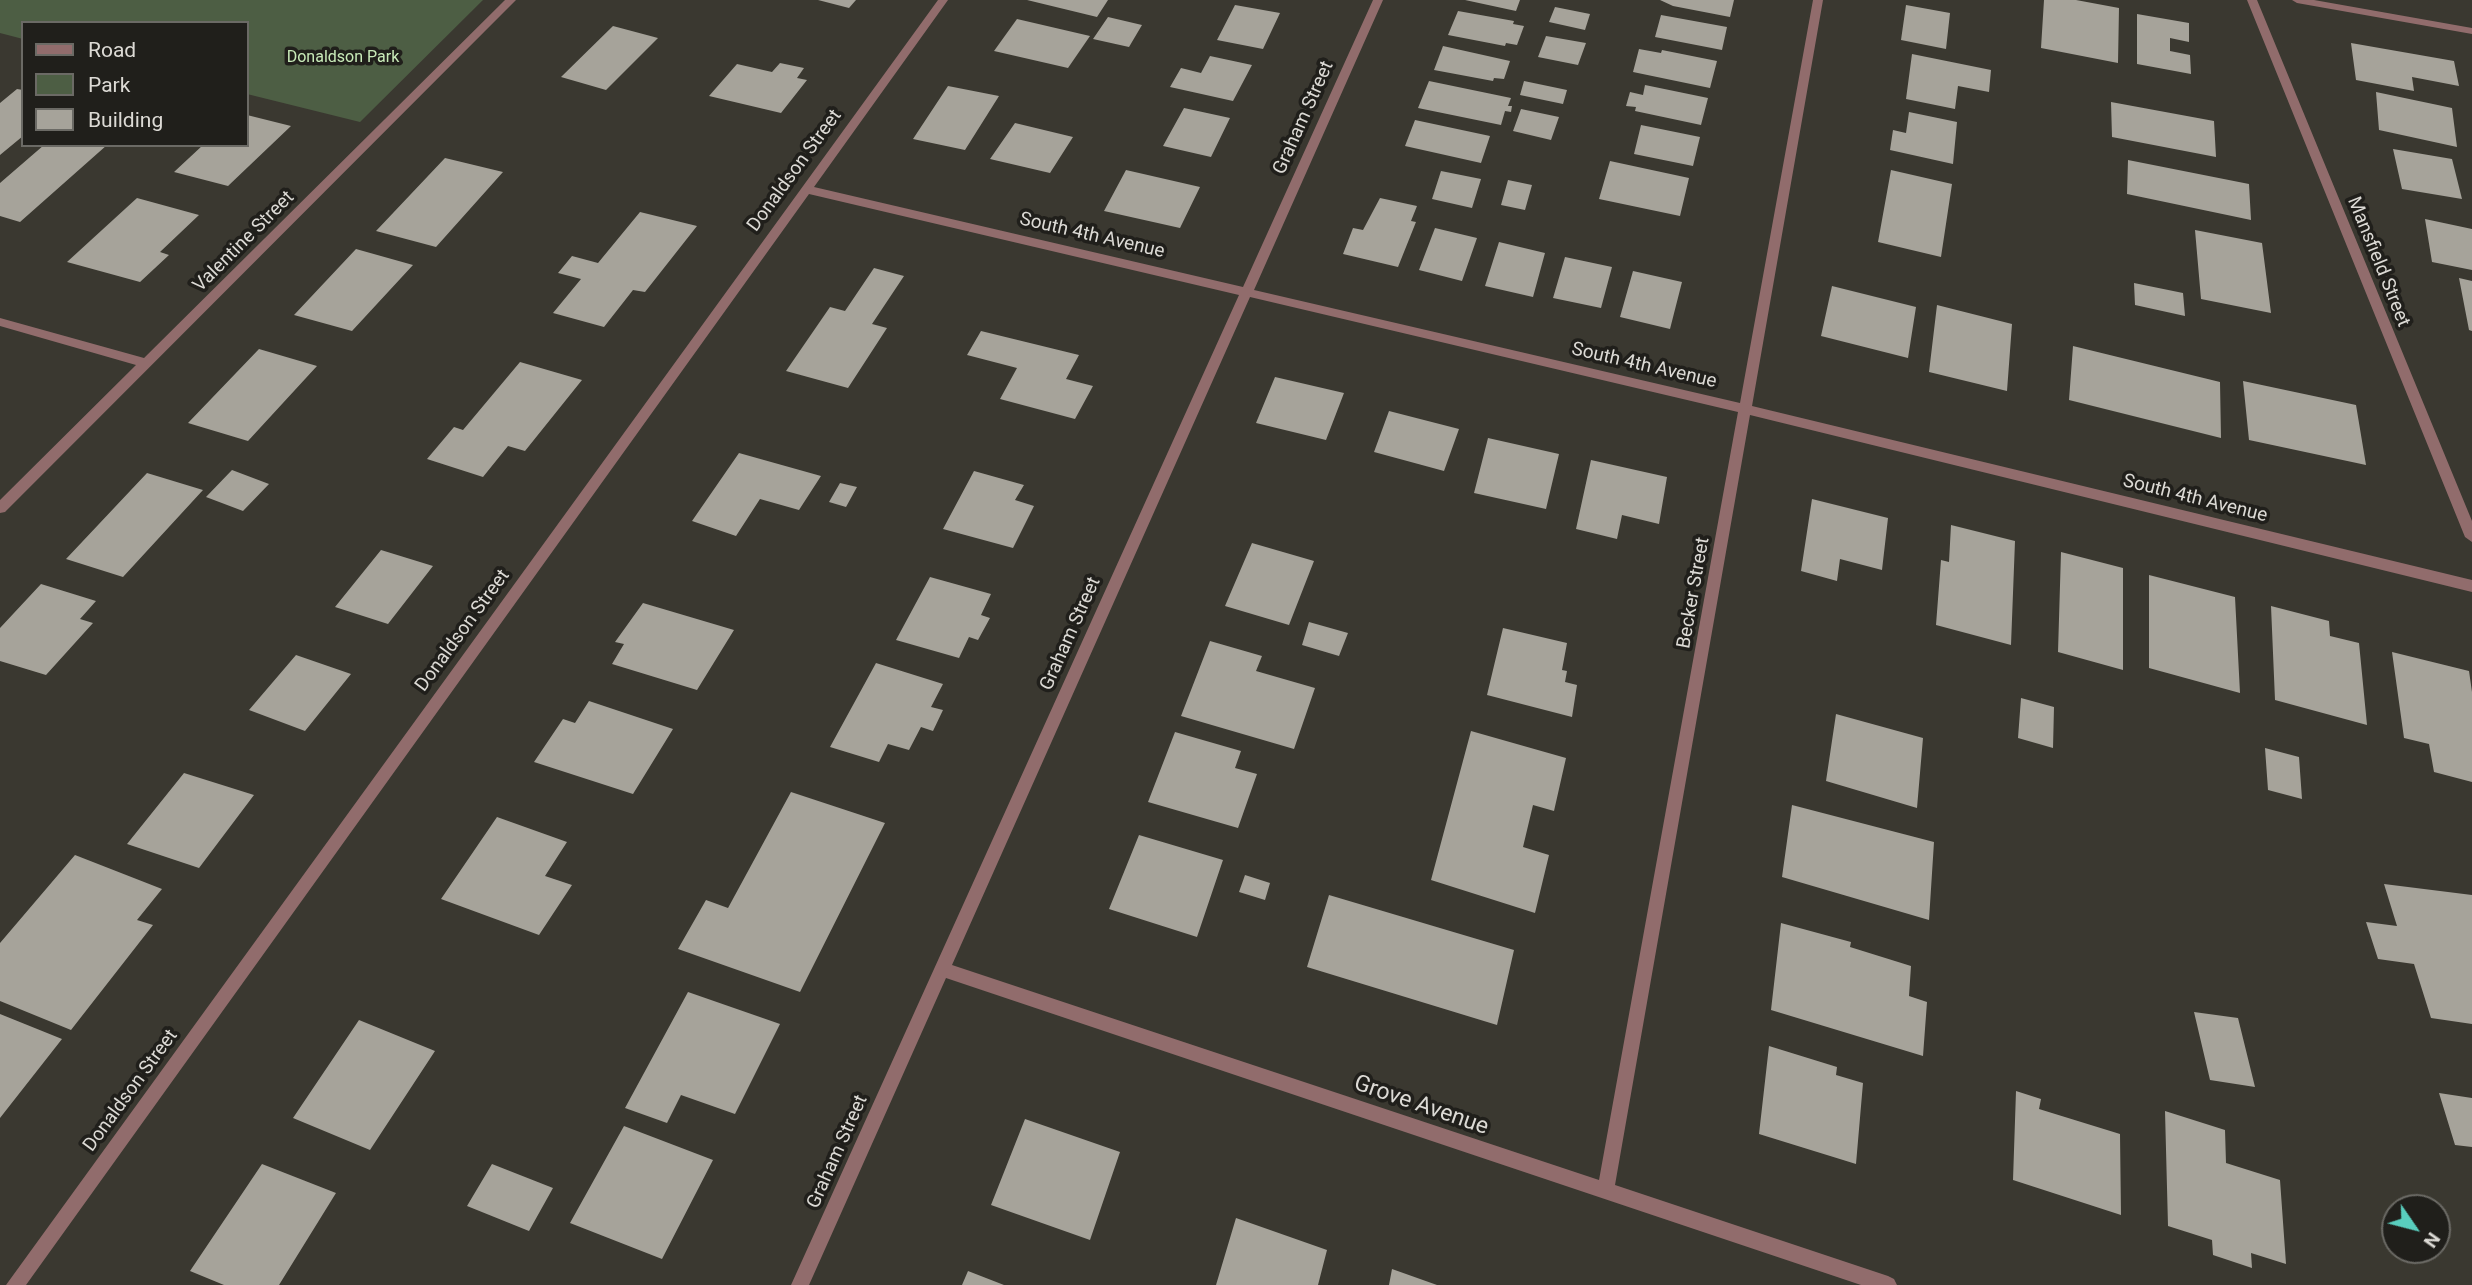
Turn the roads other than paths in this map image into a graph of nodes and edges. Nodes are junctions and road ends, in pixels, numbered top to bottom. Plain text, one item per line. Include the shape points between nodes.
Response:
1 (511, 0) edge
2 (943, 0) edge
3 (1378, 0) edge
4 (1818, 0) edge
5 (2252, 0) edge
6 (2297, 0) edge
7 (2472, 31) edge
8 (806, 189) junction
9 (1246, 292) junction
10 (0, 322) edge
11 (146, 363) junction
12 (1746, 409) junction
13 (0, 508) edge
14 (2472, 537) edge
15 (2472, 586) edge
16 (942, 969) junction
17 (1605, 1192) junction
18 (15, 1285) edge
19 (800, 1285) edge
20 (1888, 1285) edge

1 - 11 street, Valentine Street
2 - 8 street, Donaldson Street
3 - 9 street, Graham Street
4 - 12 street, Becker Street
5 - 14 street, Mansfield Street
6 - 7 street
8 - 9 street, South 4th Avenue
8 - 18 street, Donaldson Street
9 - 12 street, South 4th Avenue
9 - 16 street, Graham Street
10 - 11 street
11 - 13 street, Valentine Street
12 - 15 street, South 4th Avenue
12 - 17 street, Becker Street
16 - 17 street, Grove Avenue
16 - 19 street, Graham Street
17 - 20 street, Grove Avenue

